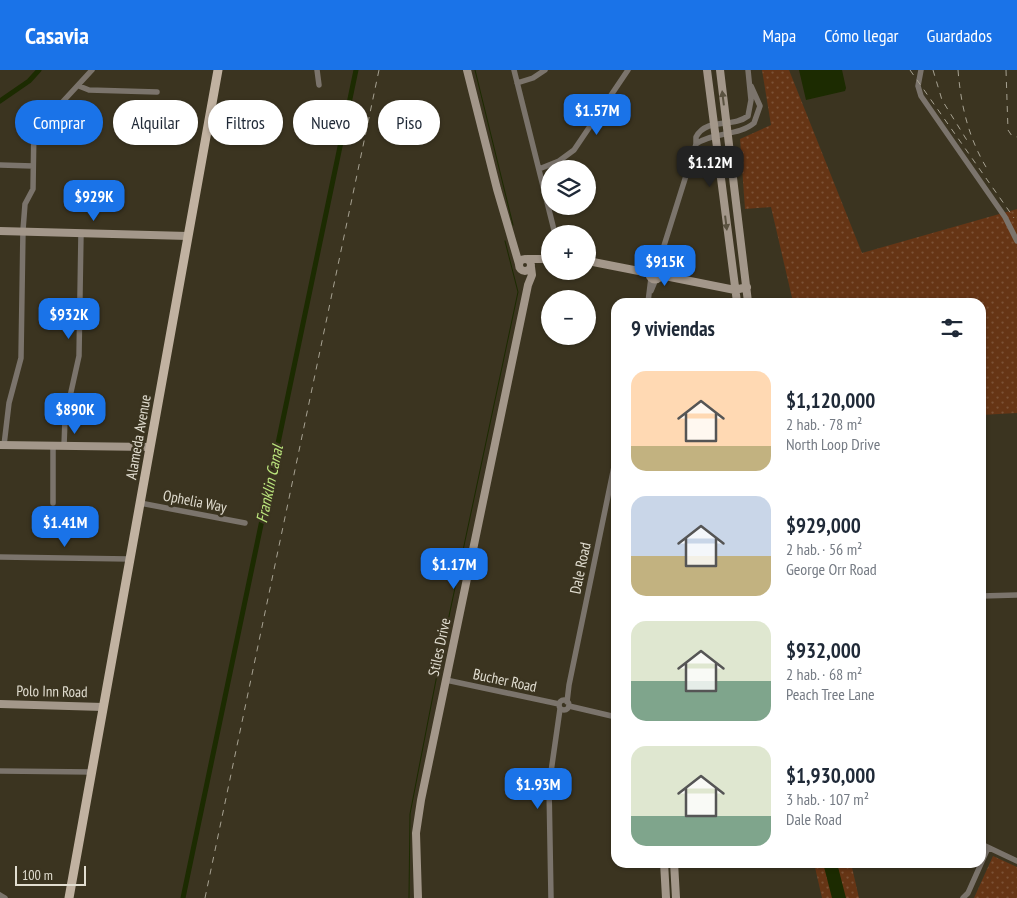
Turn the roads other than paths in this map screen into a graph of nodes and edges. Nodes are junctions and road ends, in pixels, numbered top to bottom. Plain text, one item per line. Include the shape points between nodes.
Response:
1 (92, 70) edge
2 (218, 70) edge
3 (317, 70) edge
4 (467, 70) edge
5 (514, 70) edge
6 (545, 70) edge
7 (628, 70) edge
8 (707, 70) edge
9 (720, 70) edge
10 (748, 70) edge
11 (921, 70) edge
12 (517, 82) junction
13 (750, 84) junction
14 (319, 85) dead end
15 (79, 86) junction
16 (157, 92) dead end
17 (726, 122) junction
18 (713, 124) junction
19 (727, 132) junction
20 (715, 136) junction
21 (696, 144) junction
22 (0, 165) edge
23 (33, 166) junction
24 (539, 169) junction
25 (553, 225) edge
26 (0, 230) edge
27 (23, 230) junction
28 (81, 233) junction
29 (188, 236) junction
30 (1017, 241) edge
31 (515, 253) junction
32 (541, 259) edge
33 (529, 262) junction
34 (596, 262) edge
35 (520, 267) junction
36 (655, 274) junction
37 (528, 285) junction
38 (747, 287) junction
39 (734, 290) junction
40 (649, 298) edge
41 (736, 298) edge
42 (748, 298) edge
43 (2, 445) edge
44 (53, 446) junction
45 (64, 446) junction
46 (150, 447) junction
47 (611, 481) edge
48 (53, 503) dead end
49 (140, 503) junction
50 (244, 523) dead end
51 (0, 557) edge
52 (129, 559) junction
53 (1017, 595) edge
54 (986, 596) edge
55 (446, 680) junction
56 (0, 704) edge
57 (564, 705) junction
58 (103, 707) junction
59 (611, 716) edge
60 (0, 771) edge
61 (92, 772) junction
62 (988, 848) joint
63 (986, 852) edge
64 (1017, 861) edge
65 (664, 868) edge
66 (674, 868) edge
67 (979, 868) edge
68 (665, 882) junction
69 (675, 882) junction
70 (0, 895) edge
71 (5, 898) edge
72 (69, 898) edge
73 (418, 898) edge
74 (551, 898) edge
75 (666, 898) edge
76 (676, 898) edge
77 (963, 898) edge

1 - 15 street
2 - 29 main road, Alameda Avenue
3 - 14 street
4 - 31 street
5 - 12 street
6 - 12 street via 533,78
7 - 24 street via 574,150 559,161
8 - 18 street
17 -> 9 street
10 - 13 street
11 - 30 street via 918,86 921,96 1005,217
12 - 24 street
13 - 17 street via 748,116
13 - 19 street via 759,102 758,117 749,127
15 - 16 street via 90,90
15 - 23 street via 56,109 34,123
17 - 18 street
17 - 19 street
18 - 20 street
18 - 21 street via 702,129 696,137
19 - 20 street
19 - 38 street
20 - 21 street
20 -> 39 street
21 - 36 street
22 - 23 street
23 - 27 street via 33,189 25,204
24 - 25 street
26 - 27 street
27 - 28 street
27 - 43 street via 21,358
28 - 29 street
28 - 45 street via 79,356 65,420
29 - 46 main road, Alameda Avenue
31 - 33 street
31 - 35 street
32 - 33 street via 536,257
33 - 35 street via 521,260
33 - 35 street via 527,271
33 - 37 street, Stiles Drive via 532,275
34 - 36 street
35 - 37 street
36 - 39 street
36 - 40 street
37 - 55 street, Stiles Drive
38 - 39 street
38 - 42 street
39 - 41 street
43 - 44 street
44 - 45 street
44 - 48 street
45 - 46 street
46 - 49 main road, Alameda Avenue
47 - 57 street, Dale Road
49 - 50 street, Ophelia Way
49 - 52 main road, Alameda Avenue
51 - 52 street
52 - 58 main road, Alameda Avenue
53 - 54 street
55 - 57 street, Bucher Road
55 - 73 street, Stiles Drive via 416,833
56 - 58 street, Polo Inn Road
57 - 59 street, Bucher Road
57 - 74 street, Dale Road via 549,786
58 - 61 main road, Alameda Avenue
60 - 61 street
61 - 72 main road, Alameda Avenue
62 - 63 street
62 - 64 street
65 - 68 street
66 - 69 street
67 - 77 street
68 - 69 street
68 - 75 street
69 - 76 street
70 - 71 street

